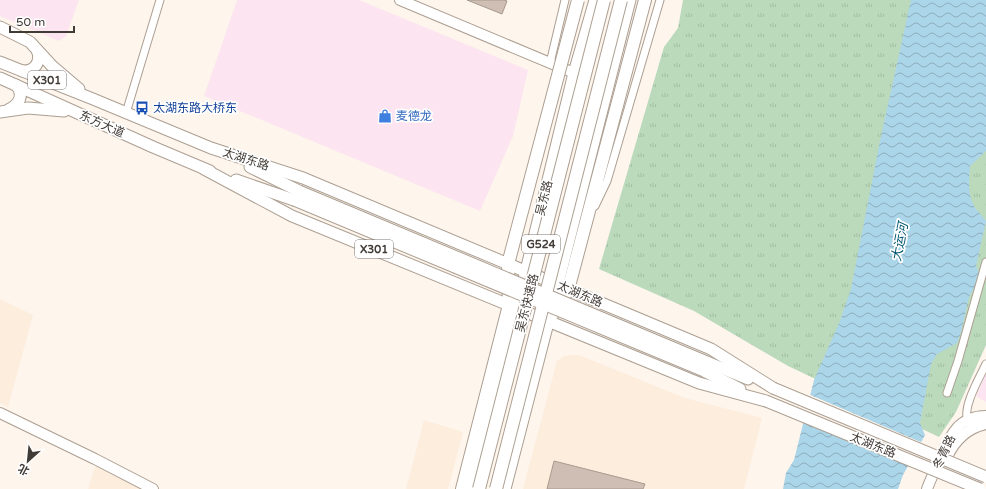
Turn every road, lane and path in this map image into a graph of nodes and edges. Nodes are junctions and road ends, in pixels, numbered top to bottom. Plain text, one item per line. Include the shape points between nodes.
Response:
1 (160, 0) edge
2 (400, 0) edge
3 (565, 0) edge
4 (578, 0) edge
5 (589, 0) edge
6 (595, 0) edge
7 (604, 0) edge
8 (621, 0) edge
9 (630, 0) edge
10 (645, 0) edge
11 (660, 0) edge
12 (0, 27) edge
13 (37, 50) junction
14 (0, 62) edge
15 (550, 63) junction
16 (22, 71) junction
17 (574, 73) junction
18 (0, 78) edge
19 (16, 85) junction
20 (93, 98) junction
21 (4, 111) edge
22 (126, 113) junction
23 (84, 116) junction
24 (211, 148) junction
25 (204, 169) junction
26 (297, 195) junction
27 (584, 229) junction
28 (986, 262) edge
29 (508, 264) junction
30 (526, 272) junction
31 (563, 287) junction
32 (513, 307) junction
33 (548, 321) junction
34 (986, 364) edge
35 (773, 388) junction
36 (947, 393) dead end
37 (766, 401) junction
38 (0, 413) edge
39 (986, 416) edge
40 (970, 424) junction
41 (986, 424) edge
42 (986, 477) edge
43 (153, 489) edge
44 (462, 489) edge
45 (470, 489) edge
46 (479, 489) edge
47 (496, 489) edge
48 (505, 489) edge
49 (927, 489) edge
50 (933, 489) edge
51 (980, 489) edge

1 - 22 street
2 - 15 street
3 - 15 street
4 - 29 highway, bridge
5 - 17 street
6 - 17 main road, 吴东路
7 - 46 highway, 吴东快速路 / G524, bridge
8 - 47 highway, 吴东快速路 / G524, bridge
9 - 31 main road
10 - 27 highway
11 - 27 street via 607,181
12 - 13 main road via 27,39
13 - 16 main road via 37,65 32,70
13 - 20 main road via 63,76
14 - 16 main road, 东方大道 / X301
15 - 17 street
16 - 20 main road, 东方大道 / X301
17 - 30 main road, 吴东路
18 - 19 main road, 东方大道 / X301
19 - 21 main road via 21,98 17,105
19 - 23 main road, 东方大道 / X301
20 - 22 main road, 东方大道 / X301
21 - 23 main road via 51,109
22 - 24 main road, 东方大道 / X301
23 - 25 main road, 东方大道 / X301
24 - 26 main road, 太湖东路
24 - 29 main road, 太湖东路 / X301 via 303,178
25 - 26 main road, 太湖东路
25 - 32 main road, 太湖东路 / X301 via 292,216
26 - 35 main road, 太湖东路, bridge
26 - 37 main road, 太湖东路, bridge via 704,371
27 - 31 highway
28 - 36 street
29 - 30 main road, 太湖东路 / X301
29 - 32 highway
30 - 31 main road, 太湖东路 / X301
30 - 32 main road, 吴东路
31 - 33 highway
31 - 35 main road, 太湖东路 via 711,349
32 - 33 main road, 太湖东路 / X301
32 - 44 highway
32 - 45 main road, 吴东路
33 - 37 main road, 太湖东路 via 699,383
33 - 48 main road
34 - 40 street via 969,402 967,412
35 - 42 main road, 太湖东路, bridge
37 - 51 main road, 太湖东路, bridge
38 - 43 street
39 - 40 street via 977,417
40 - 41 street
40 - 49 street, 冬青路 via 959,426 950,436
40 - 50 street via 951,449

